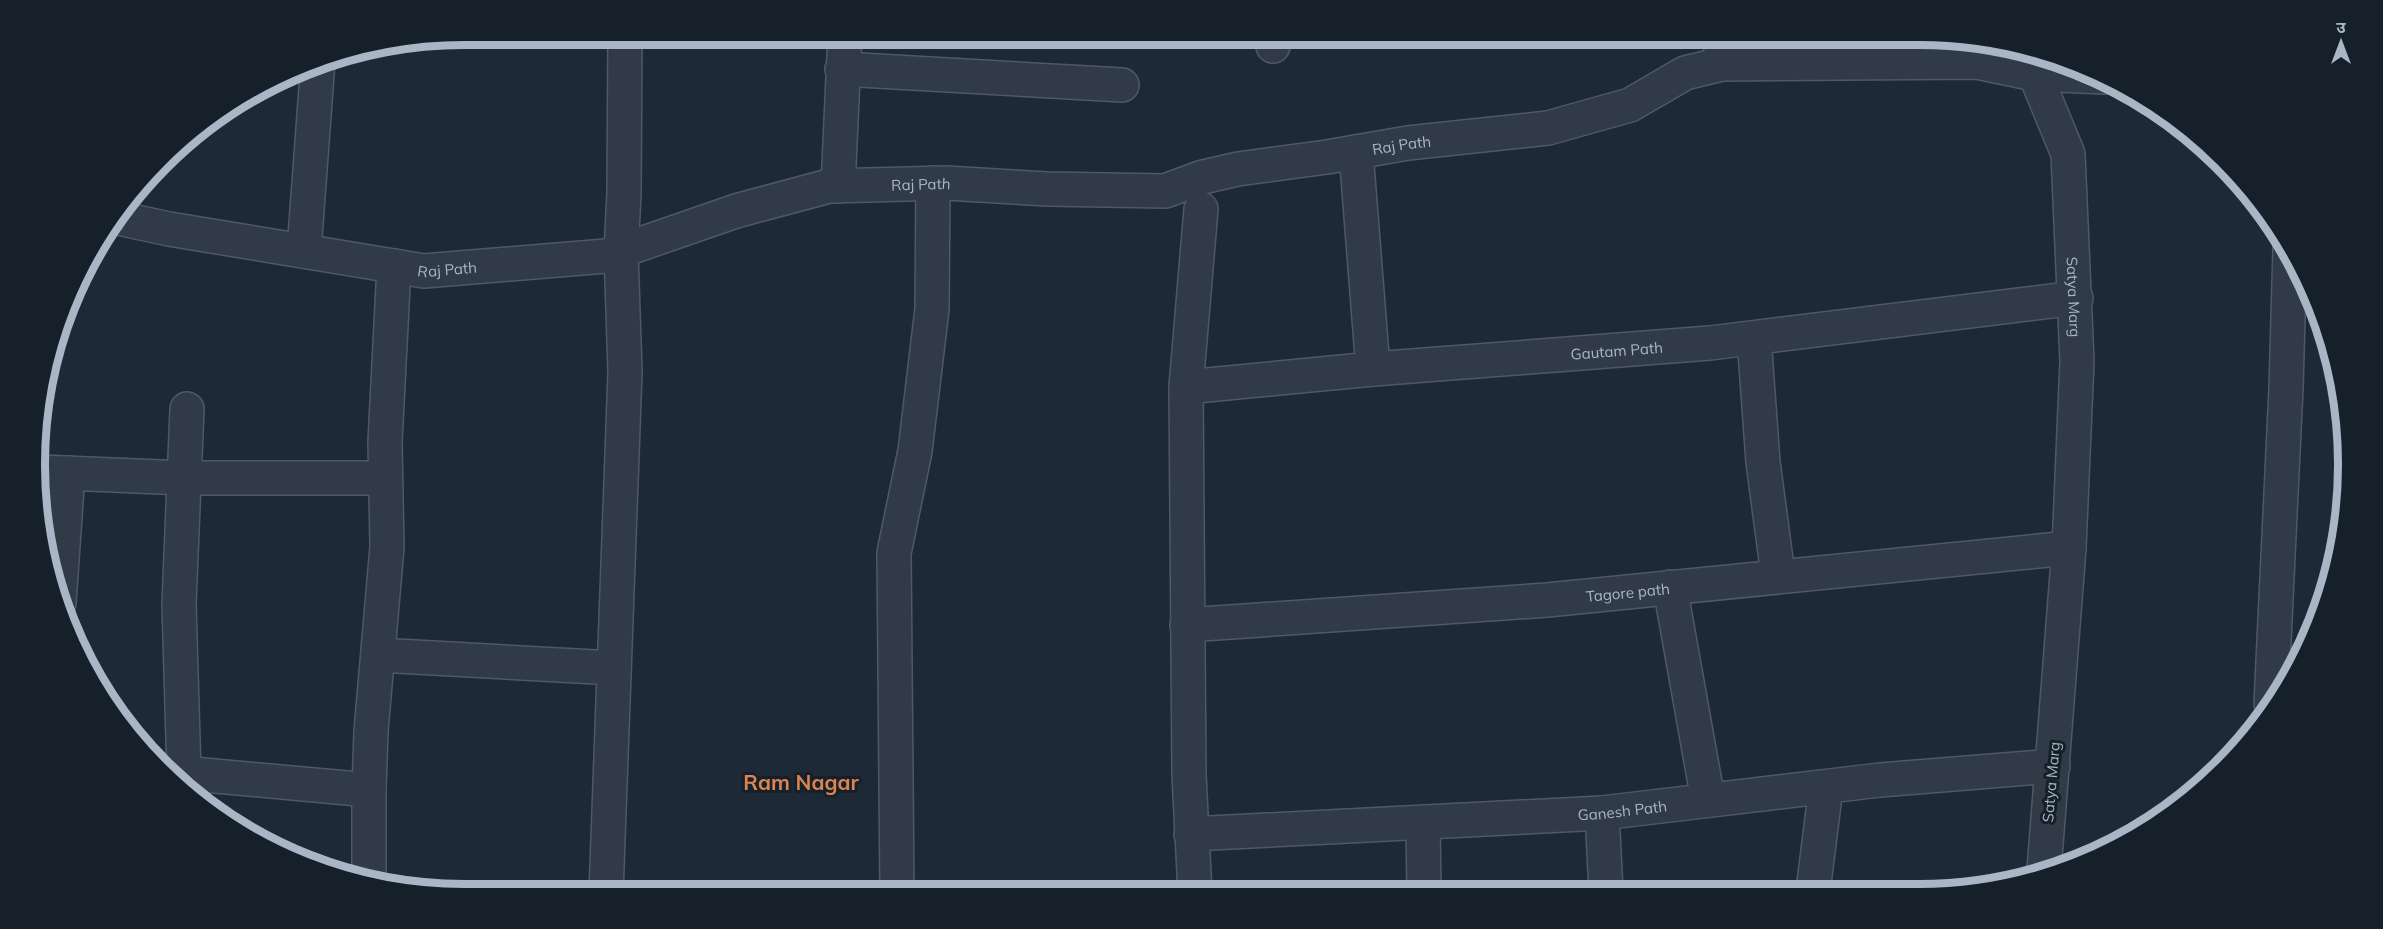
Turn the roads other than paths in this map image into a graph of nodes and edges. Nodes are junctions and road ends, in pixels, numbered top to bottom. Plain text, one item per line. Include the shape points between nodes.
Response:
1 (625, 45) edge
2 (844, 45) edge
3 (1721, 49) edge
4 (842, 69) junction
5 (317, 72) edge
6 (2035, 74) junction
7 (2076, 76) edge
8 (1122, 85) dead end
9 (1356, 152) junction
10 (933, 183) junction
11 (838, 186) junction
12 (1202, 209) dead end
13 (124, 219) edge
14 (304, 251) junction
15 (621, 251) junction
16 (394, 266) junction
17 (2289, 269) edge
18 (2076, 298) junction
19 (1754, 338) junction
20 (1373, 369) junction
21 (1186, 387) junction
22 (187, 409) dead end
23 (54, 473) edge
24 (185, 478) junction
25 (385, 478) junction
26 (2069, 548) junction
27 (58, 567) edge
28 (1778, 575) junction
29 (1670, 587) junction
30 (1187, 625) junction
31 (378, 655) junction
32 (614, 668) junction
33 (2272, 691) edge
34 (2053, 766) junction
35 (177, 770) edge
36 (180, 772) edge
37 (1826, 787) junction
38 (369, 789) junction
39 (1708, 800) junction
40 (1602, 813) junction
41 (1423, 822) junction
42 (1191, 834) junction
43 (2044, 865) edge
44 (369, 873) edge
45 (606, 884) edge
46 (897, 884) edge
47 (1194, 884) edge
48 (1424, 884) edge
49 (1606, 884) edge
50 (1814, 884) edge

1 - 15 street
2 - 4 street
3 - 6 street via 1977,62
3 - 9 street, Raj Path via 1630,105 1548,128
4 - 8 street
4 - 11 street
5 - 14 street
6 - 7 street
6 - 18 street, Satya Marg via 2068,154
9 - 10 street, Raj Path via 1238,169 1165,191
9 - 20 street
10 - 11 street, Raj Path
10 - 46 street via 932,309 915,451 894,553
11 - 15 street, Raj Path via 736,211
12 - 21 street
13 - 14 street, Raj Path
14 - 16 street, Raj Path
15 - 16 street, Raj Path via 606,256 424,271
15 - 32 street via 625,372
16 - 25 street
17 - 33 street
18 - 19 street, Gautam Path
18 - 26 street, Satya Marg
19 - 20 street, Gautam Path
19 - 28 street via 1763,462
20 - 21 street, Gautam Path
21 - 30 street
22 - 24 street
23 - 24 street
23 - 27 street
24 - 25 street
24 - 35 street
25 - 31 street via 387,547
26 - 28 street, Tagore path
26 - 34 street, Satya Marg
28 - 29 street, Tagore path
29 - 30 street, Tagore path via 1547,600
29 - 39 street
30 - 42 street
31 - 32 street
31 - 38 street
32 - 45 street
34 - 37 street, Ganesh Path
34 - 43 street, Satya Marg
36 - 38 street
37 - 39 street, Ganesh Path
37 - 50 street
38 - 44 street
39 - 40 street, Ganesh Path
40 - 41 street, Ganesh Path
40 - 49 street
41 - 42 street, Ganesh Path
41 - 48 street
42 - 47 street

